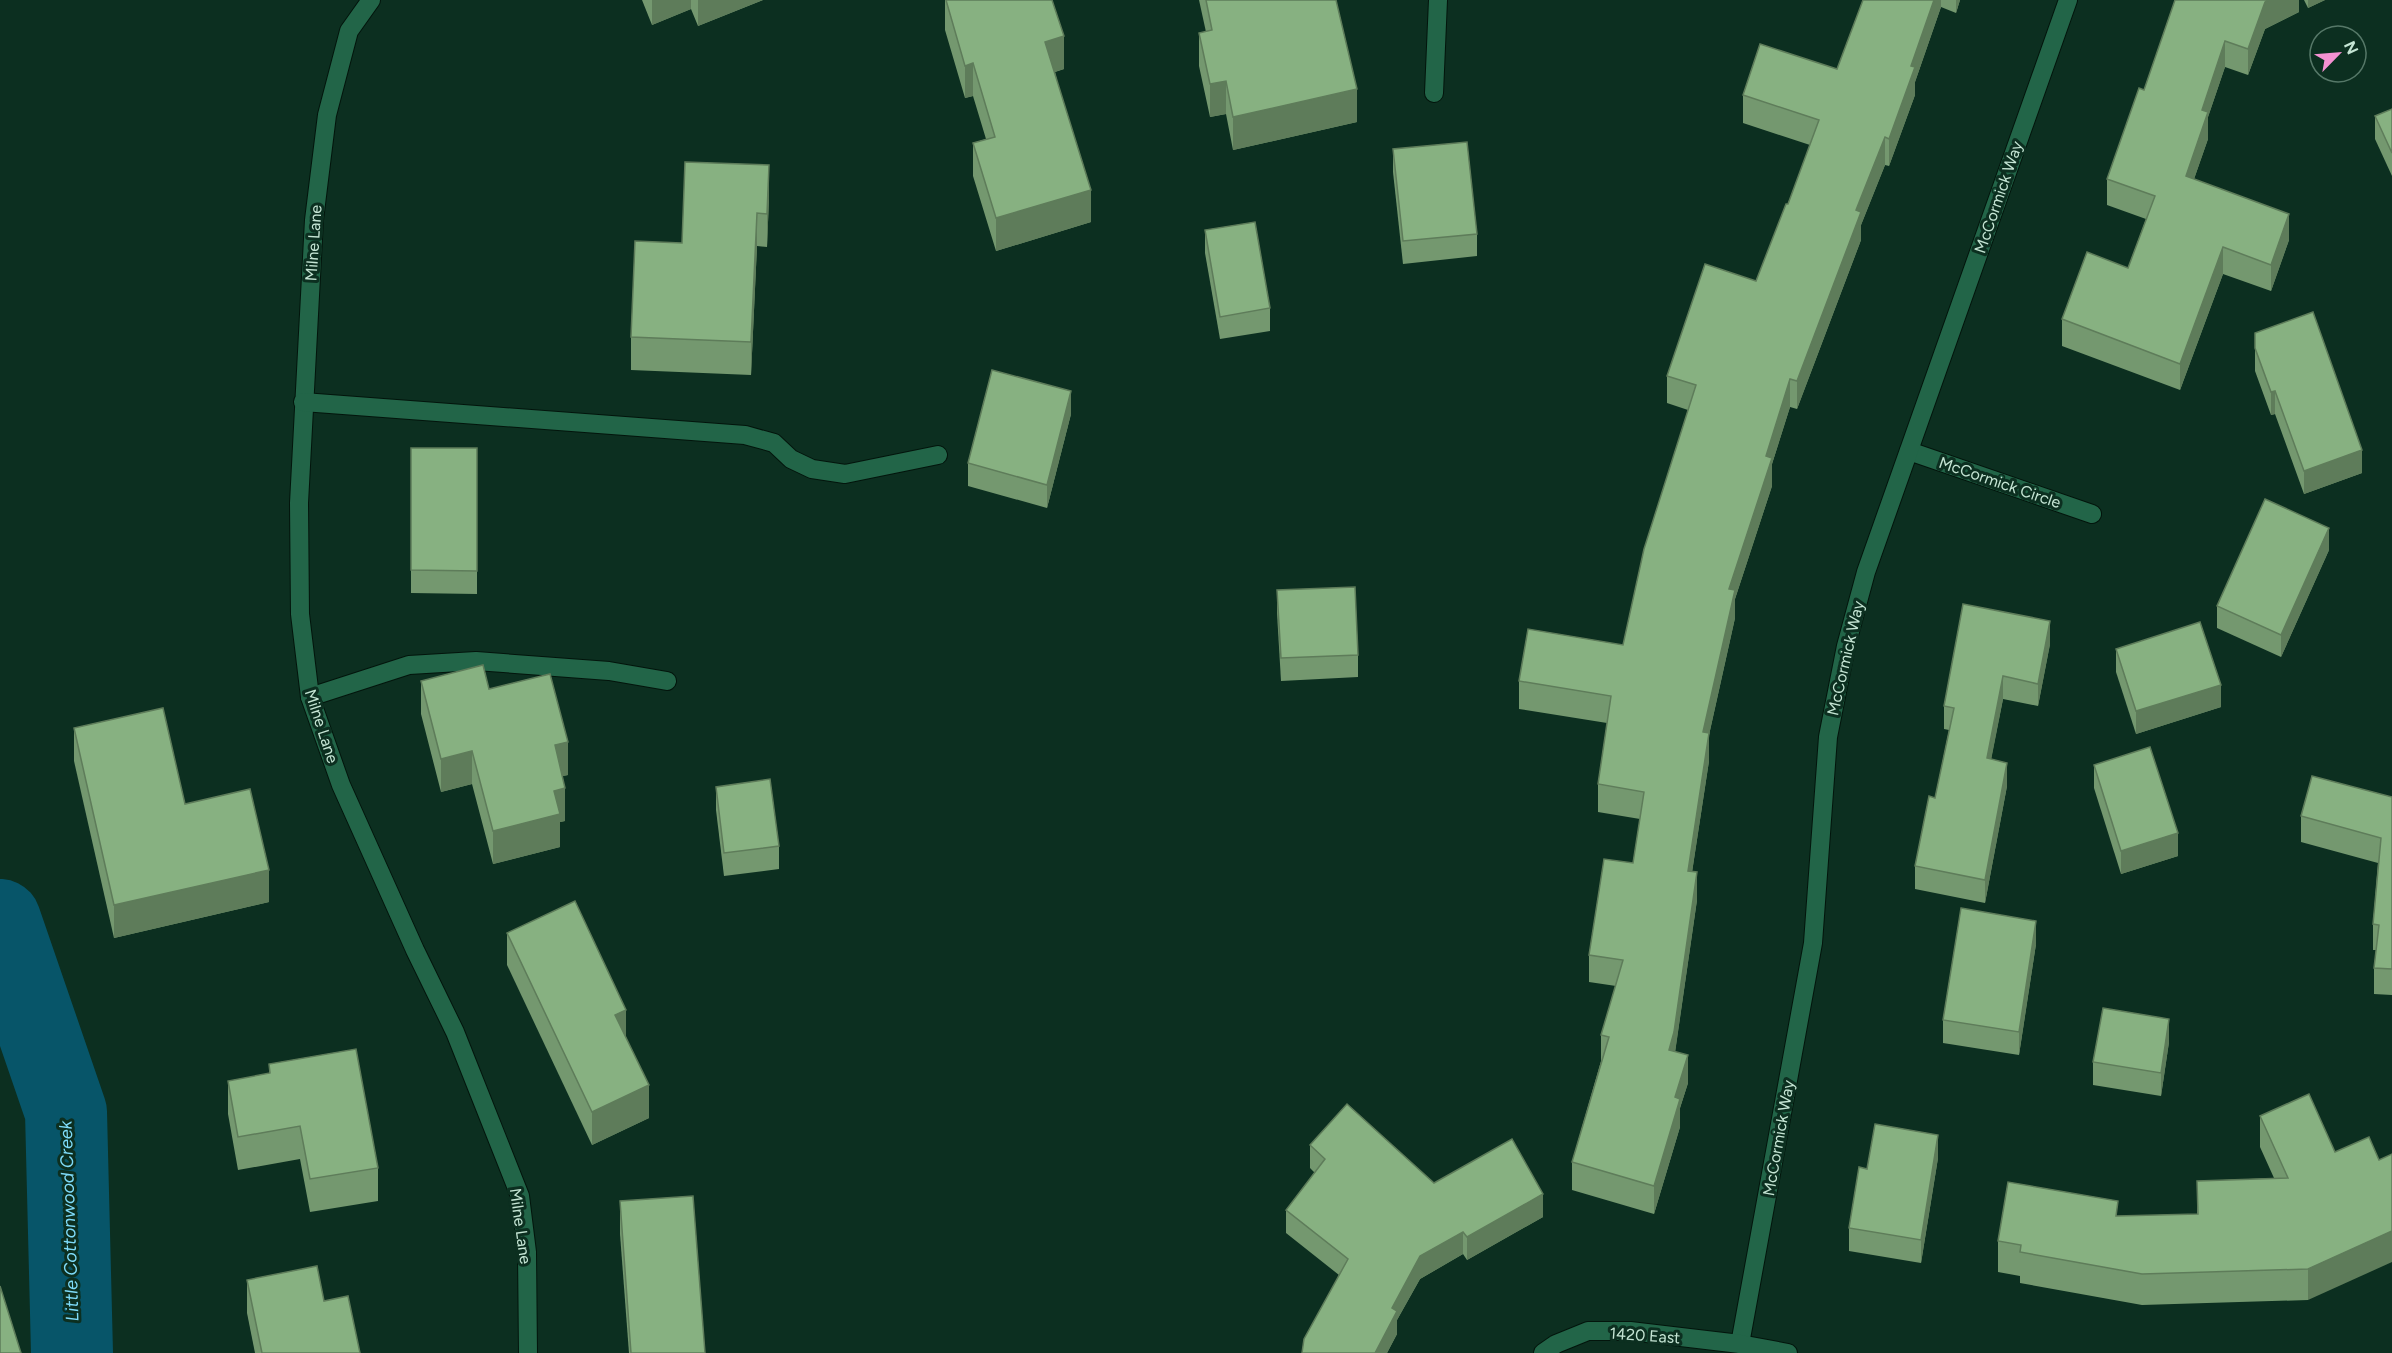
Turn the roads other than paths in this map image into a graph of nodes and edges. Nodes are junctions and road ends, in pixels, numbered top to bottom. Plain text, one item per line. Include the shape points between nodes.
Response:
1 (370, 0) edge
2 (1438, 0) edge
3 (2068, 0) edge
4 (1434, 93) dead end
5 (303, 402) junction
6 (1909, 451) junction
7 (938, 455) dead end
8 (2092, 514) dead end
9 (667, 681) dead end
10 (309, 697) junction
11 (1740, 1344) junction
12 (528, 1353) edge
13 (1543, 1353) edge
14 (1788, 1353) edge

1 - 5 street, Milne Lane via 349,31 327,115 314,220
2 - 4 street
3 - 6 street, McCormick Way
5 - 7 street via 745,435 774,443 791,459 812,469 845,474
5 - 10 street, Milne Lane via 298,503 300,614
6 - 8 street, McCormick Circle
6 - 11 street, McCormick Way via 1866,572 1828,737 1813,943
9 - 10 street via 609,671 476,661 409,665
10 - 12 street, Milne Lane via 342,785 455,1032 520,1196 527,1252
11 - 13 street, 1420 East via 1630,1331 1588,1331
11 - 14 street, 1420 East

